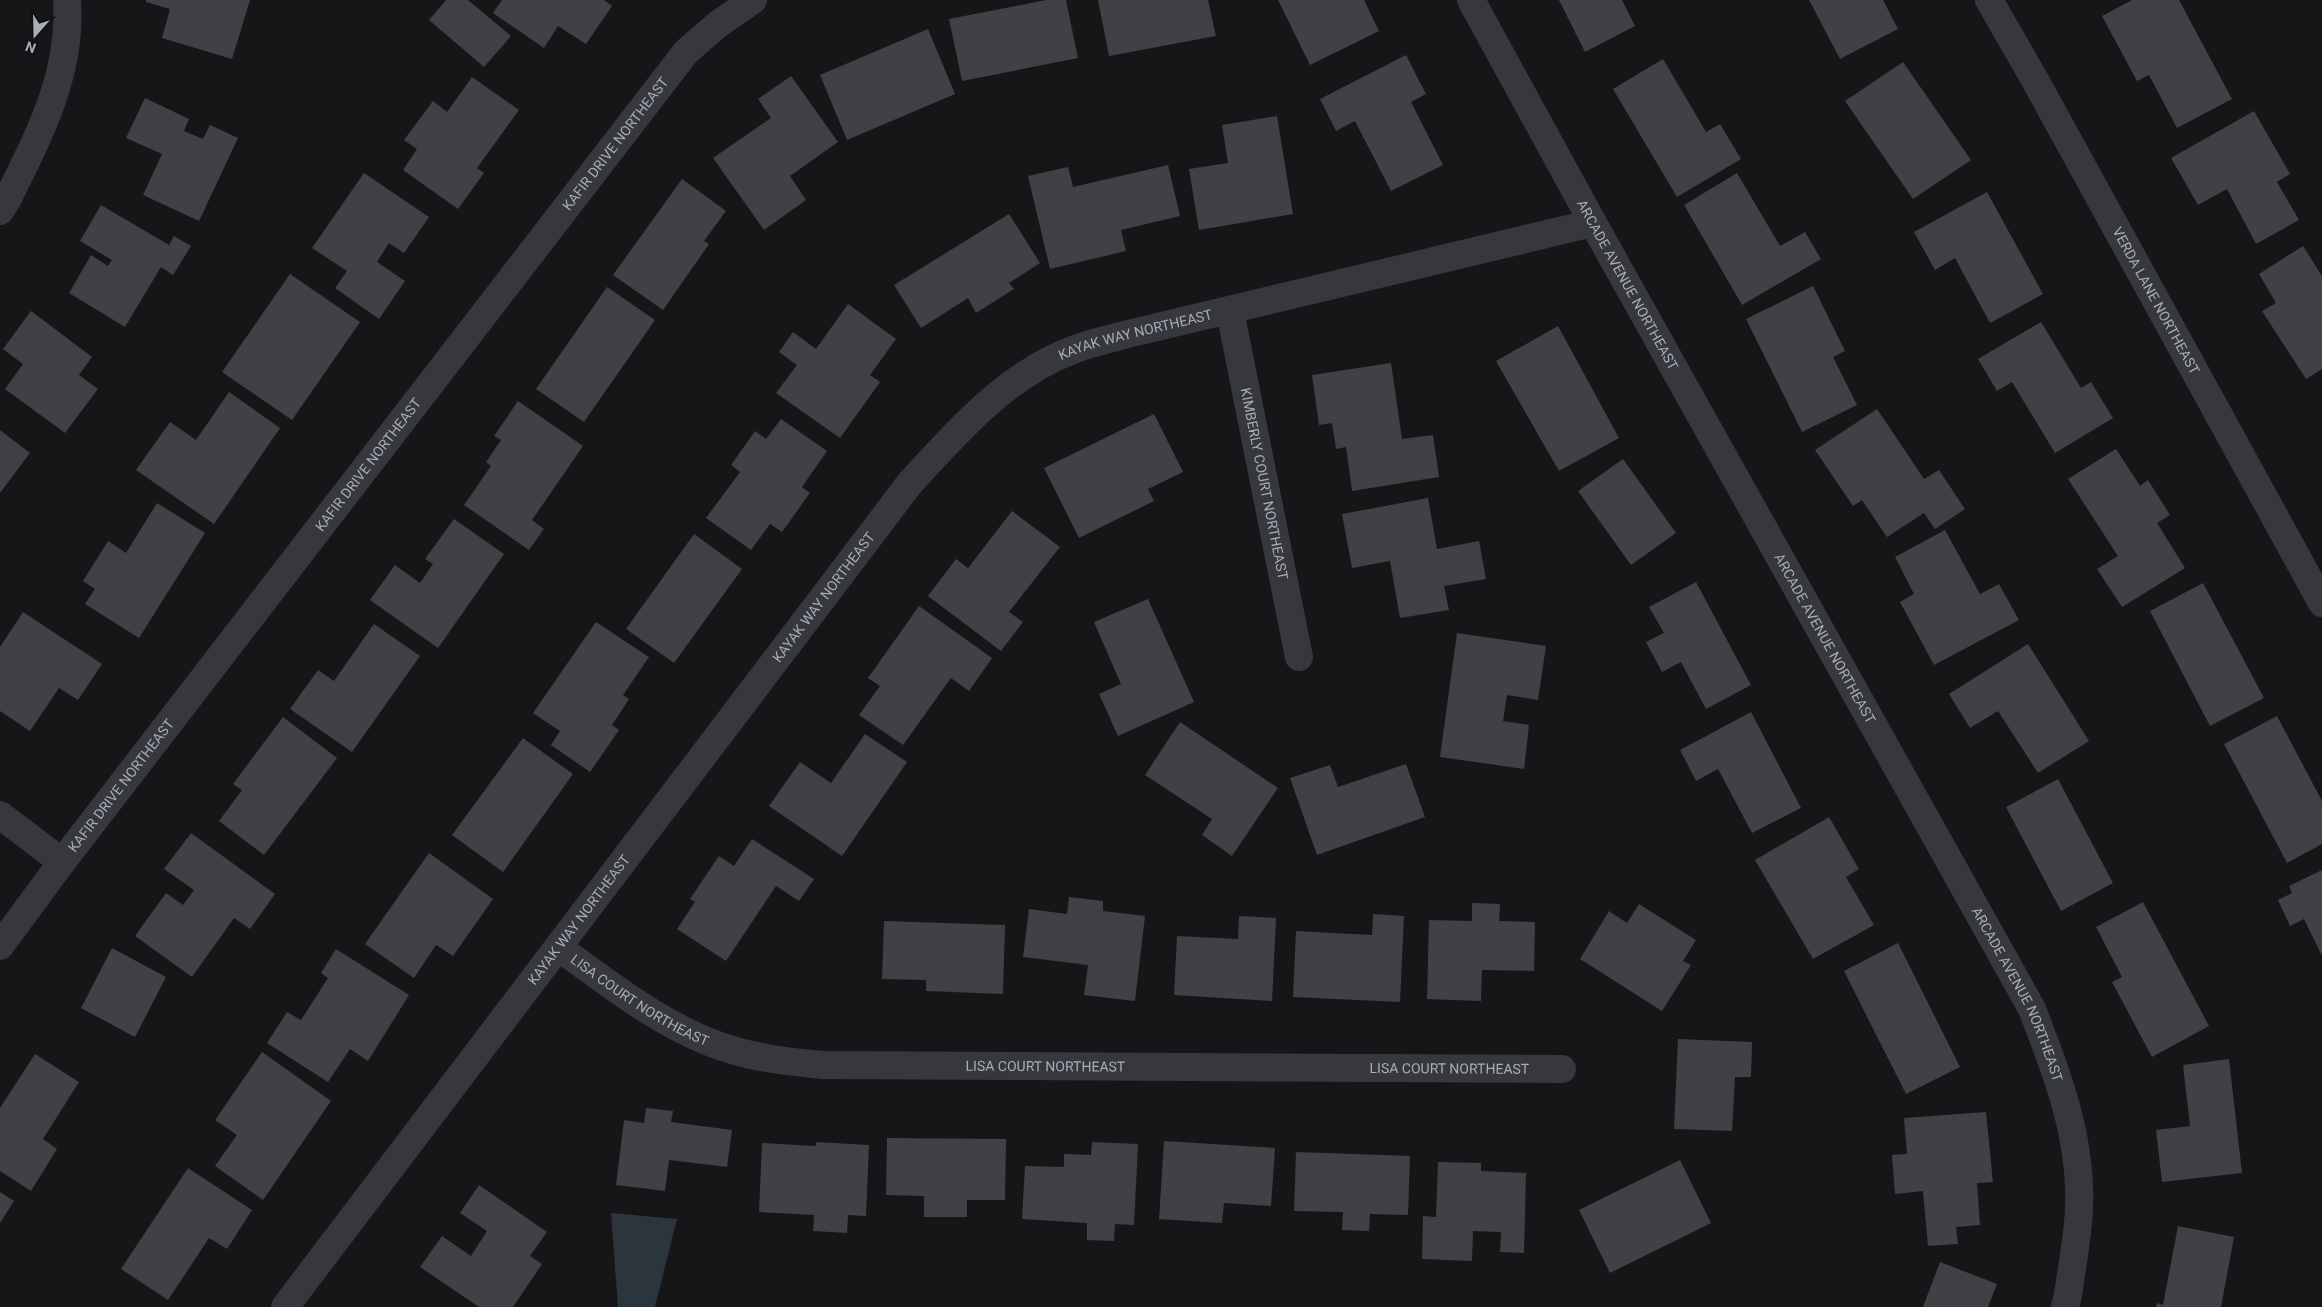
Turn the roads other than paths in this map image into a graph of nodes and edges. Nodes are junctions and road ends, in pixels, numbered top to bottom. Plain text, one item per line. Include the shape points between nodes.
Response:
1 (67, 0) edge
2 (753, 0) edge
3 (1471, 0) edge
4 (1989, 0) edge
5 (0, 211) edge
6 (1593, 223) junction
7 (1230, 311) junction
8 (2322, 603) edge
9 (1299, 657) dead end
10 (0, 815) edge
11 (62, 862) junction
12 (0, 946) edge
13 (558, 947) junction
14 (1562, 1069) dead end
15 (285, 1307) edge
16 (2065, 1307) edge

1 - 5 street via 68,22 62,70 53,104
2 - 11 street, KAFIR DRIVE NORTHEAST via 686,52
3 - 6 street, ARCADE AVENUE NORTHEAST
4 - 8 street, VERDA LANE NORTHEAST
6 - 7 street, KAYAK WAY NORTHEAST
6 - 16 street, ARCADE AVENUE NORTHEAST via 2032,1009 2058,1077 2076,1143 2079,1207
7 - 9 street, KIMBERLY COURT NORTHEAST
7 - 13 street, KAYAK WAY NORTHEAST via 1072,350 1031,371 971,418 910,483
10 - 11 street
11 - 12 street, KAFIR DRIVE NORTHEAST
13 - 14 street, LISA COURT NORTHEAST via 626,996 685,1031 732,1050 773,1060 833,1065
13 - 15 street, KAYAK WAY NORTHEAST

